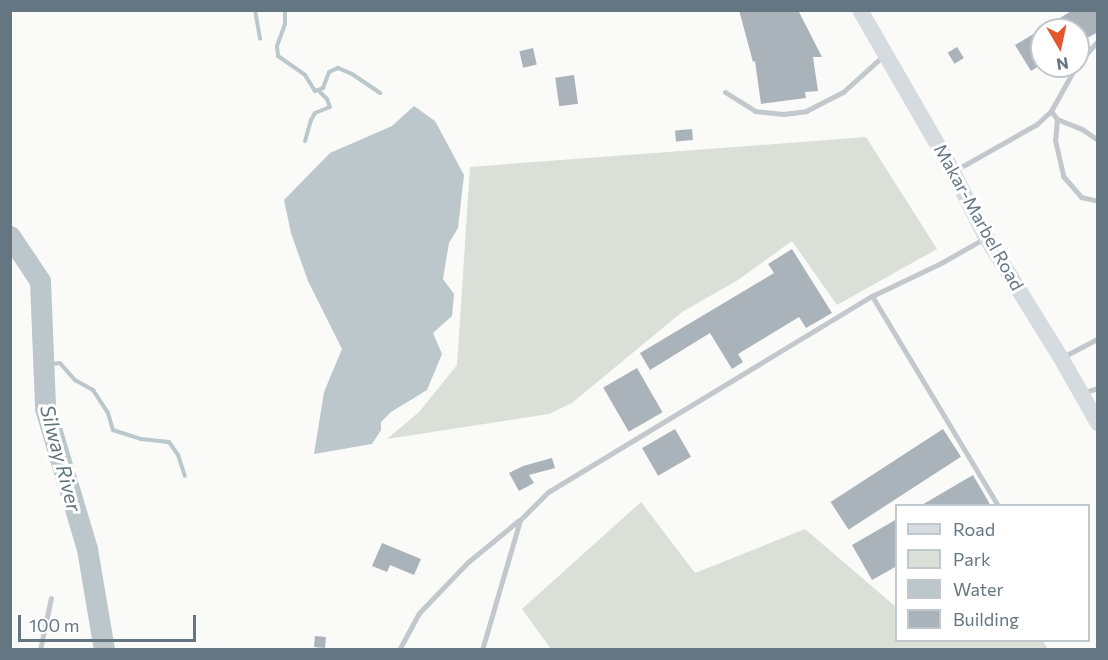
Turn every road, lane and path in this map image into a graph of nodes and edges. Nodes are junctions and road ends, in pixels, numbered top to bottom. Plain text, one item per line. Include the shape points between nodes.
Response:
1 (860, 10) edge
2 (887, 53) junction
3 (1069, 78) edge
4 (725, 92) dead end
5 (1051, 111) junction
6 (1058, 119) junction
7 (1098, 140) edge
8 (953, 172) junction
9 (1098, 201) edge
10 (986, 237) junction
11 (872, 296) junction
12 (1098, 338) edge
13 (1061, 358) junction
14 (1098, 388) edge
15 (1080, 394) junction
16 (1098, 423) edge
17 (997, 504) edge
18 (520, 520) junction
19 (51, 598) dead end
20 (40, 650) edge
21 (399, 650) edge
22 (482, 650) edge

1 - 2 main road, Makar-Marbel Road
2 - 4 lane via 843,92 806,111 755,111
2 - 8 main road, Makar-Marbel Road
3 - 5 lane
5 - 6 lane
5 - 8 lane via 1037,124
6 - 7 lane
6 - 9 lane via 1055,140 1063,176 1081,196
8 - 10 main road, Makar-Marbel Road
10 - 11 lane
10 - 13 main road, Makar-Marbel Road
11 - 17 lane
11 - 18 lane via 548,492
12 - 13 lane
13 - 15 main road, Makar-Marbel Road
14 - 15 lane
15 - 16 main road, Makar-Marbel Road
18 - 21 lane via 468,562 419,613
18 - 22 lane
19 - 20 lane

